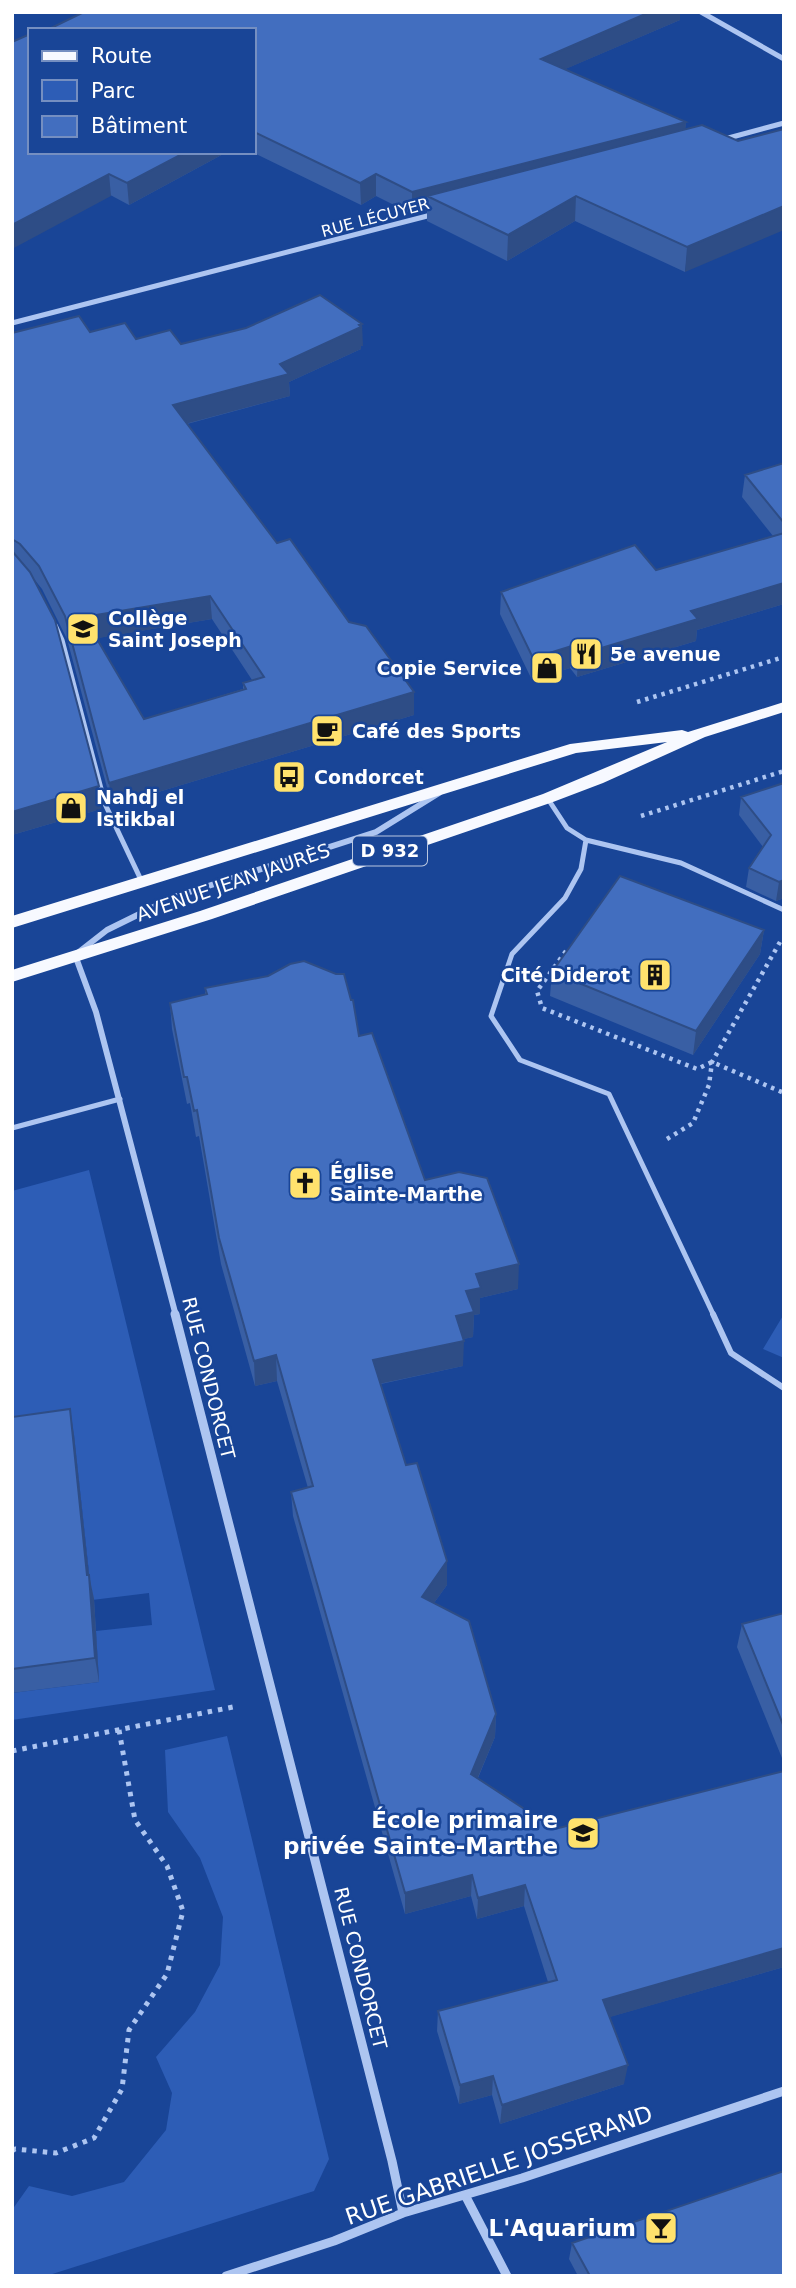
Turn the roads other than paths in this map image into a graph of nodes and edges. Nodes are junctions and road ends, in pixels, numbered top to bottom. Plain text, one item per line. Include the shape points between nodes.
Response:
1 (701, 12) edge
2 (784, 59) edge
3 (784, 123) edge
4 (717, 141) edge
5 (438, 213) edge
6 (12, 323) edge
7 (51, 616) edge
8 (784, 707) edge
9 (700, 733) junction
10 (449, 788) junction
11 (548, 798) junction
12 (586, 840) junction
13 (142, 882) junction
14 (784, 909) edge
15 (12, 922) edge
16 (75, 955) junction
17 (12, 976) edge
18 (120, 1099) junction
19 (12, 1128) edge
20 (784, 1388) edge
21 (784, 2091) edge
22 (465, 2195) junction
23 (403, 2213) junction
24 (226, 2276) edge
25 (507, 2276) edge

1 - 2 street
3 - 4 street
5 - 6 street, RUE LÉCUYER
7 - 13 lane via 62,640 105,804
8 - 9 main road, AVENUE JEAN JAURÈS / D 932
9 - 10 main road, AVENUE JEAN JAURÈS / D 932 via 575,748
9 - 11 main road, AVENUE JEAN JAURÈS / D 932
10 - 13 main road, AVENUE JEAN JAURÈS / D 932
10 - 16 street via 376,832 163,902 107,930
11 - 12 lane via 567,828
11 - 16 main road, AVENUE JEAN JAURÈS / D 932 via 219,911
12 - 14 lane via 681,863
12 - 20 lane via 581,869 565,898 512,954 491,1016 520,1060 609,1094 731,1353
13 - 15 main road, AVENUE JEAN JAURÈS / D 932
16 - 17 main road, AVENUE JEAN JAURÈS / D 932
16 - 18 street, RUE CONDORCET
18 - 19 lane
18 - 23 street, RUE CONDORCET
21 - 22 street, RUE GABRIELLE JOSSERAND
22 - 23 street, RUE GABRIELLE JOSSERAND
22 - 25 street
23 - 24 street, RUE GABRIELLE JOSSERAND

